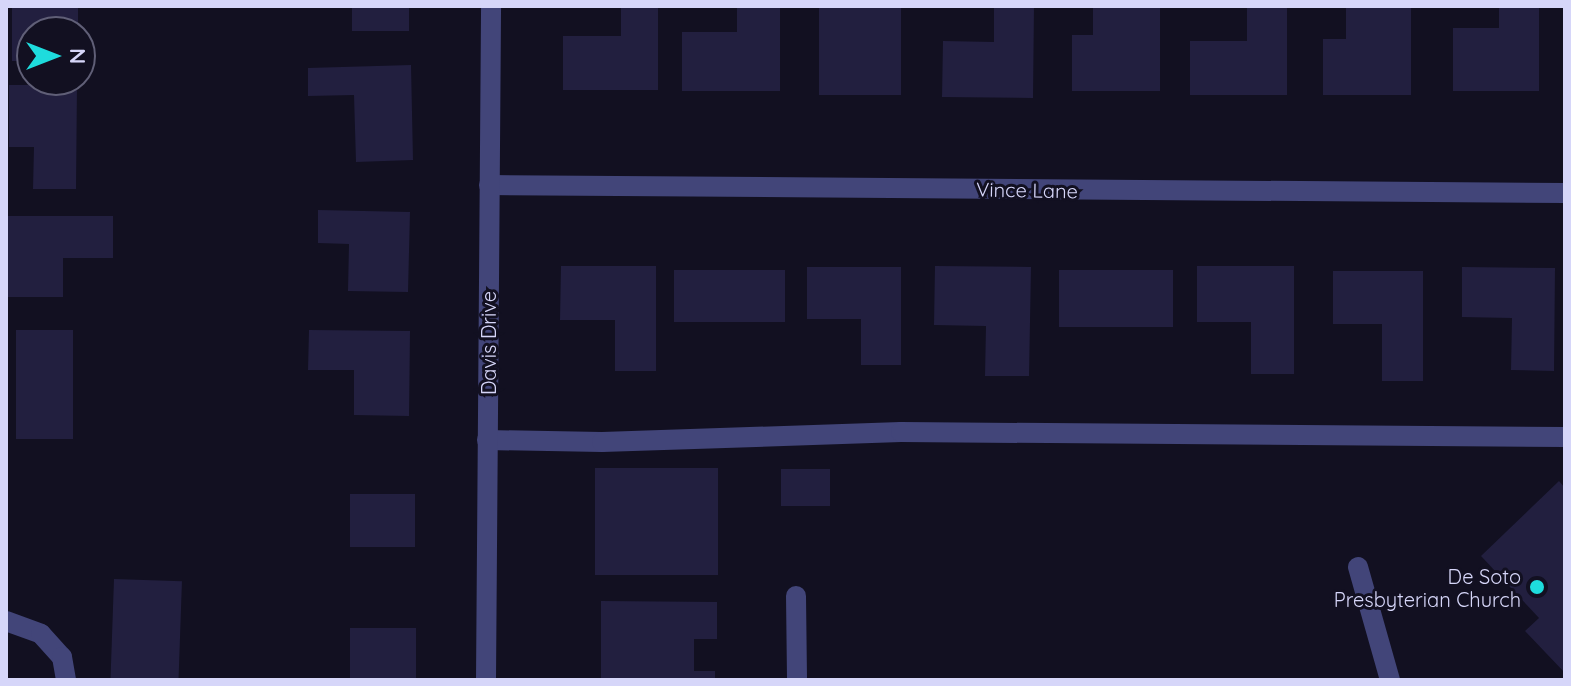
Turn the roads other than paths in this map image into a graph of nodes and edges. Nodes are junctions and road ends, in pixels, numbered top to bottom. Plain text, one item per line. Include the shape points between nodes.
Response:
1 (491, 6) edge
2 (489, 185) junction
3 (1565, 193) edge
4 (1565, 437) edge
5 (487, 440) junction
6 (1358, 567) dead end
7 (796, 596) dead end
8 (6, 621) edge
9 (66, 680) edge
10 (486, 680) edge
11 (797, 680) edge
12 (1390, 680) edge

1 - 2 street, Davis Drive
2 - 3 street, Vince Lane
2 - 5 street, Davis Drive
4 - 5 street via 901,432 617,442
5 - 10 street, Davis Drive
6 - 12 street
7 - 11 street
8 - 9 street via 41,634 62,657

